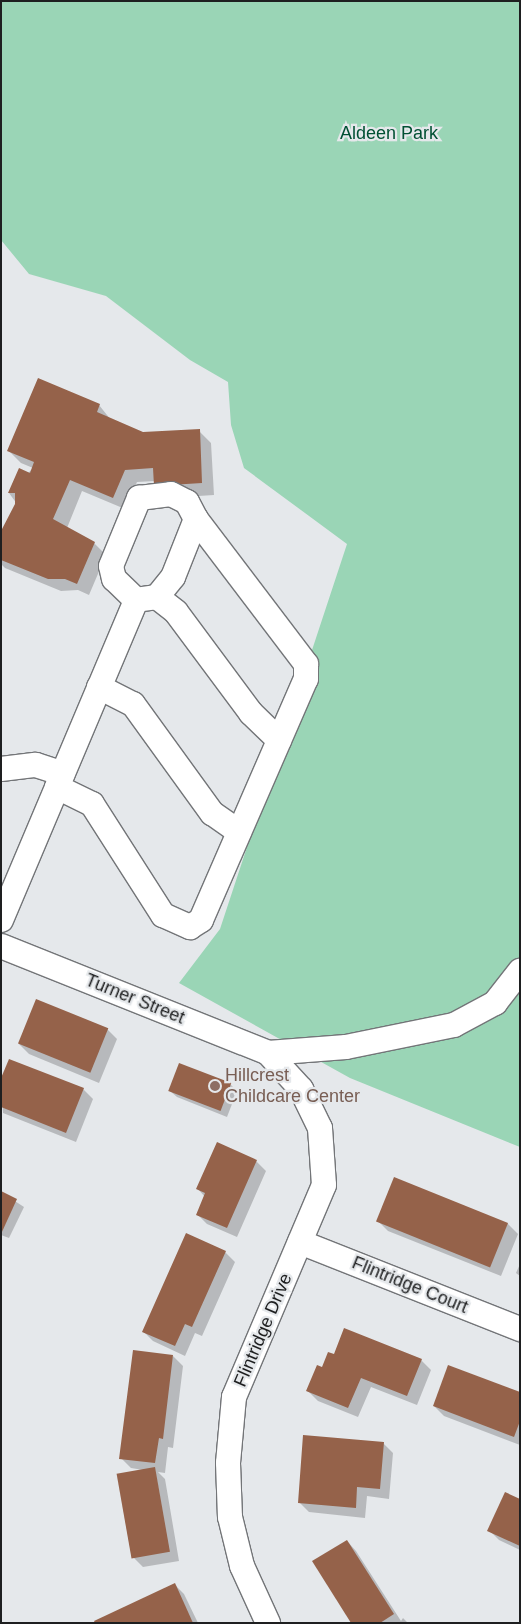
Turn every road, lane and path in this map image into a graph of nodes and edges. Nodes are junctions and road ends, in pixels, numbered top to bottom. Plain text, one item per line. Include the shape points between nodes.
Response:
1 (196, 519) junction
2 (146, 599) junction
3 (99, 687) junction
4 (279, 740) junction
5 (1, 769) edge
6 (60, 781) junction
7 (240, 832) junction
8 (1, 920) edge
9 (1, 946) edge
10 (520, 971) edge
11 (268, 1053) junction
12 (300, 1242) junction
13 (520, 1328) edge
14 (262, 1621) edge

1 - 2 street via 174,577
1 - 2 street via 188,502 171,494 139,498 111,566 114,579
1 - 4 street via 306,664 306,679
2 - 3 street
2 - 4 street via 176,612 251,713
3 - 6 street
3 - 7 street via 133,704 212,813
4 - 7 street
5 - 6 street via 36,765
6 - 7 street via 92,804 164,915 190,927 201,920
6 - 8 street
9 - 11 street, Turner Street
10 - 11 street via 495,1003 454,1025 346,1047
11 - 12 street, Flintridge Drive via 301,1089 320,1128 324,1185
12 - 13 street, Flintridge Court
12 - 14 street, Flintridge Drive via 234,1397 228,1463 230,1517 242,1566

